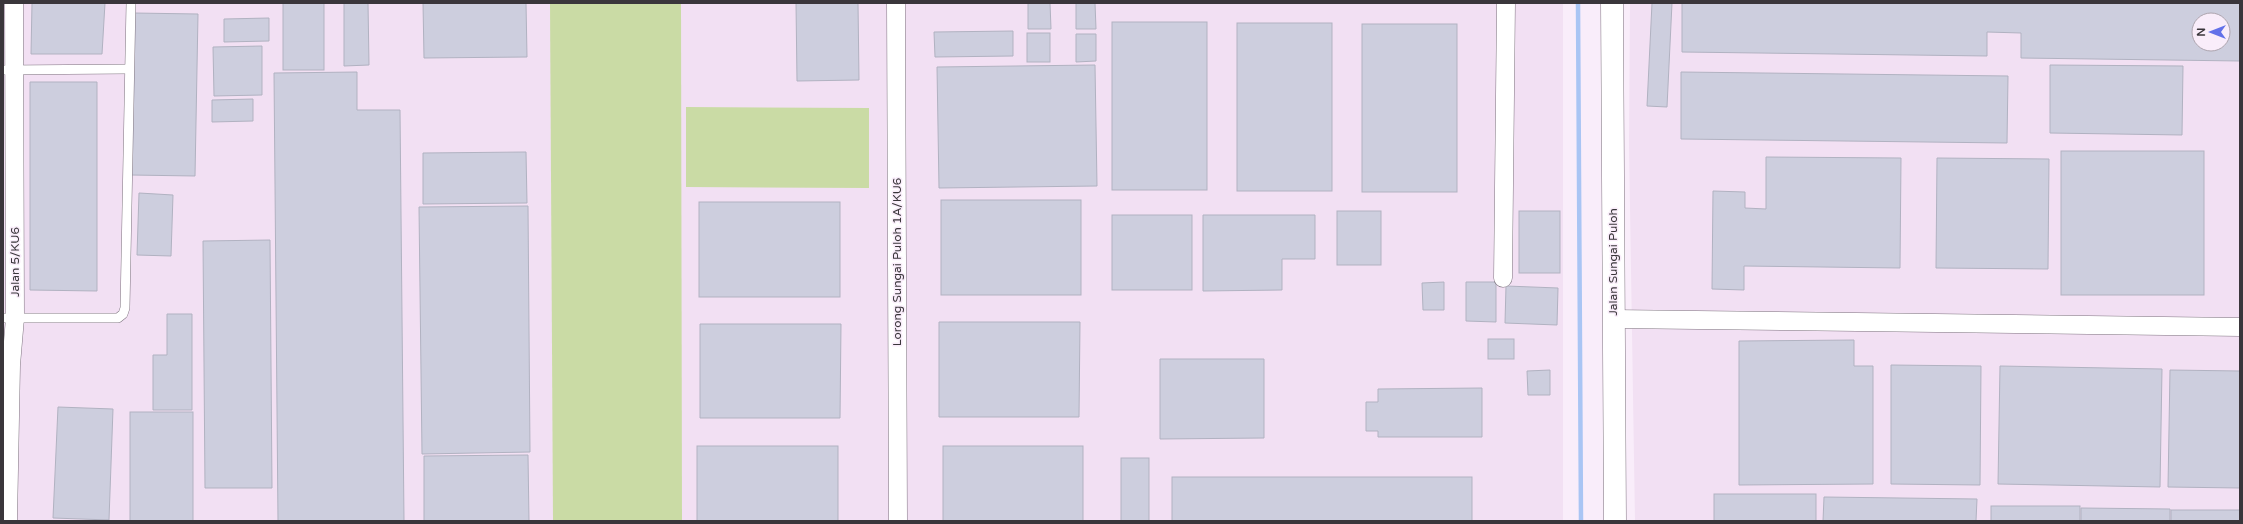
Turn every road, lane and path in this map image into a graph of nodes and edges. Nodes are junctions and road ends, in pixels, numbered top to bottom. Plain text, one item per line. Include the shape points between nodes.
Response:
1 (14, 3) edge
2 (131, 3) edge
3 (896, 3) edge
4 (1506, 3) edge
5 (1612, 3) edge
6 (129, 69) junction
7 (9, 70) edge
8 (1503, 278) dead end
9 (9, 318) edge
10 (1614, 318) junction
11 (2240, 327) edge
12 (8, 521) edge
13 (898, 521) edge
14 (1615, 521) edge

1 - 7 street, Jalan 5/KU6
2 - 6 lane
3 - 13 street, Lorong Sungai Puloh 1A/KU6
4 - 8 street
5 - 10 street, Jalan Sungai Puloh
6 - 7 lane
6 - 9 lane via 123,314 118,318
7 - 9 street, Jalan 5/KU6
9 - 12 street, Jalan 5/KU6 via 11,364
10 - 11 street
10 - 14 street, Jalan Sungai Puloh

